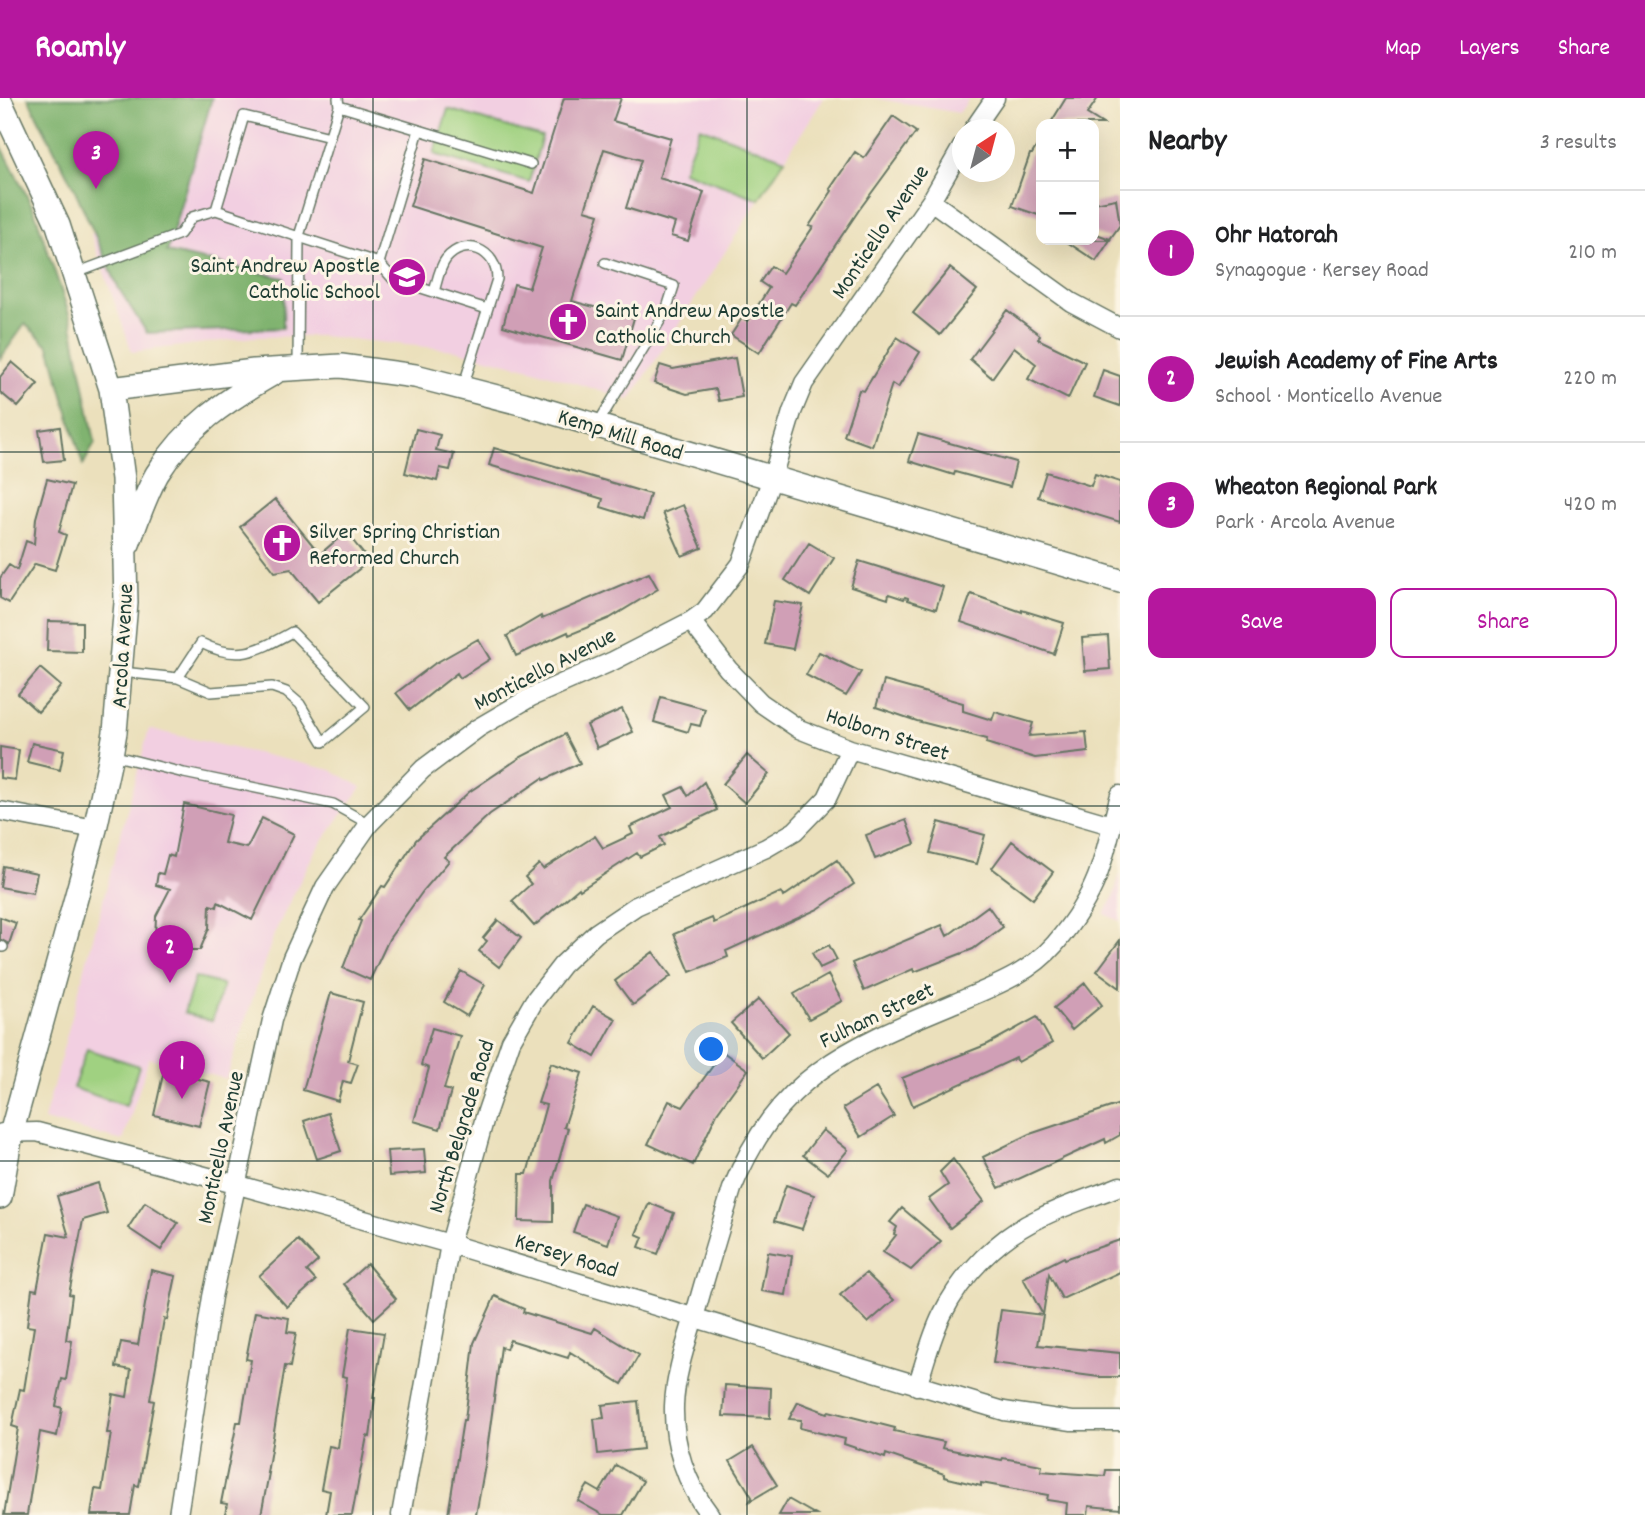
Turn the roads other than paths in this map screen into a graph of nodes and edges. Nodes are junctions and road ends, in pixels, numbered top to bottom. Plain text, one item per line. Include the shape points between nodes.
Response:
1 (995, 98) edge
2 (0, 102) edge
3 (338, 102) edge
4 (981, 119) edge
5 (419, 130) junction
6 (330, 137) junction
7 (531, 164) dead end
8 (952, 164) edge
9 (931, 201) junction
10 (216, 210) junction
11 (299, 236) junction
12 (379, 263) junction
13 (605, 263) dead end
14 (74, 274) junction
15 (434, 292) junction
16 (487, 309) junction
17 (1120, 328) edge
18 (289, 370) junction
19 (462, 388) junction
20 (111, 389) junction
21 (597, 426) junction
22 (772, 478) junction
23 (125, 552) junction
24 (1120, 581) edge
25 (691, 621) junction
26 (120, 672) junction
27 (178, 678) junction
28 (850, 749) junction
29 (111, 755) junction
30 (1120, 795) edge
31 (0, 811) edge
32 (369, 824) junction
33 (1111, 825) junction
34 (95, 829) junction
35 (5, 1134) edge
36 (235, 1184) junction
37 (1120, 1186) edge
38 (0, 1197) edge
39 (450, 1244) junction
40 (693, 1318) junction
41 (917, 1386) junction
42 (1120, 1422) edge
43 (705, 1513) edge
44 (178, 1515) edge
45 (401, 1515) edge

1 - 4 street
2 - 14 street, Arcola Avenue via 58,225
3 - 5 lane
3 - 6 lane
5 - 7 lane
5 - 12 lane
6 - 10 lane via 244,116
6 - 11 lane
8 - 9 street, Monticello Avenue
9 - 17 street via 1071,302
9 - 22 street, Monticello Avenue via 804,383
10 - 11 lane
10 - 14 lane via 192,217 180,234
11 - 12 lane
11 - 18 lane
12 - 15 lane via 393,279
13 - 21 lane via 674,286 666,312
14 - 20 street, Arcola Avenue
15 - 16 lane
15 - 16 lane via 447,257 466,247 479,249 497,271
16 - 19 lane
18 - 19 street, Kemp Mill Road via 341,366
18 - 20 street, Kemp Mill Road
18 - 23 street via 223,404 183,438 156,475
19 - 21 street, Kemp Mill Road
20 - 23 street, Arcola Avenue via 123,479
21 - 22 street, Kemp Mill Road
22 - 24 street, Kemp Mill Road
22 - 25 street, Monticello Avenue via 741,564 705,611
23 - 26 street, Arcola Avenue
25 - 28 street, Holborn Street via 761,703 799,729
25 - 32 street, Monticello Avenue via 531,697 478,728 423,769
26 - 27 lane
26 - 29 street, Arcola Avenue
27 - 27 lane via 211,692 272,687 286,692 300,704 323,742 365,707 292,632 257,651 240,654 220,653 201,643
28 - 33 street, Holborn Street
28 - 39 street, North Belgrade Road via 827,798 795,831 636,906 596,933 562,965 511,1041
29 - 32 lane via 333,804
29 - 34 street, Arcola Avenue
30 - 33 street, Fulham Street
31 - 34 street
32 - 36 street, Monticello Avenue via 325,887 292,958 272,1020
33 - 40 street, Fulham Street via 1097,877 1074,919 1032,965 1012,979 849,1050 815,1072 772,1117 741,1166
34 - 35 street, Arcola Avenue
35 - 36 street, Kersey Road via 37,1132
35 - 38 street, Arcola Avenue
36 - 39 street, Kersey Road
36 - 44 street, Monticello Avenue
37 - 41 street via 1039,1218 1011,1234 976,1266 941,1317
39 - 40 street, Kersey Road
39 - 45 street, North Belgrade Road
40 - 41 street, Kersey Road
40 - 43 street, Fulham Street via 674,1405 683,1468
41 - 42 street, Kersey Road via 1004,1411 1072,1421

